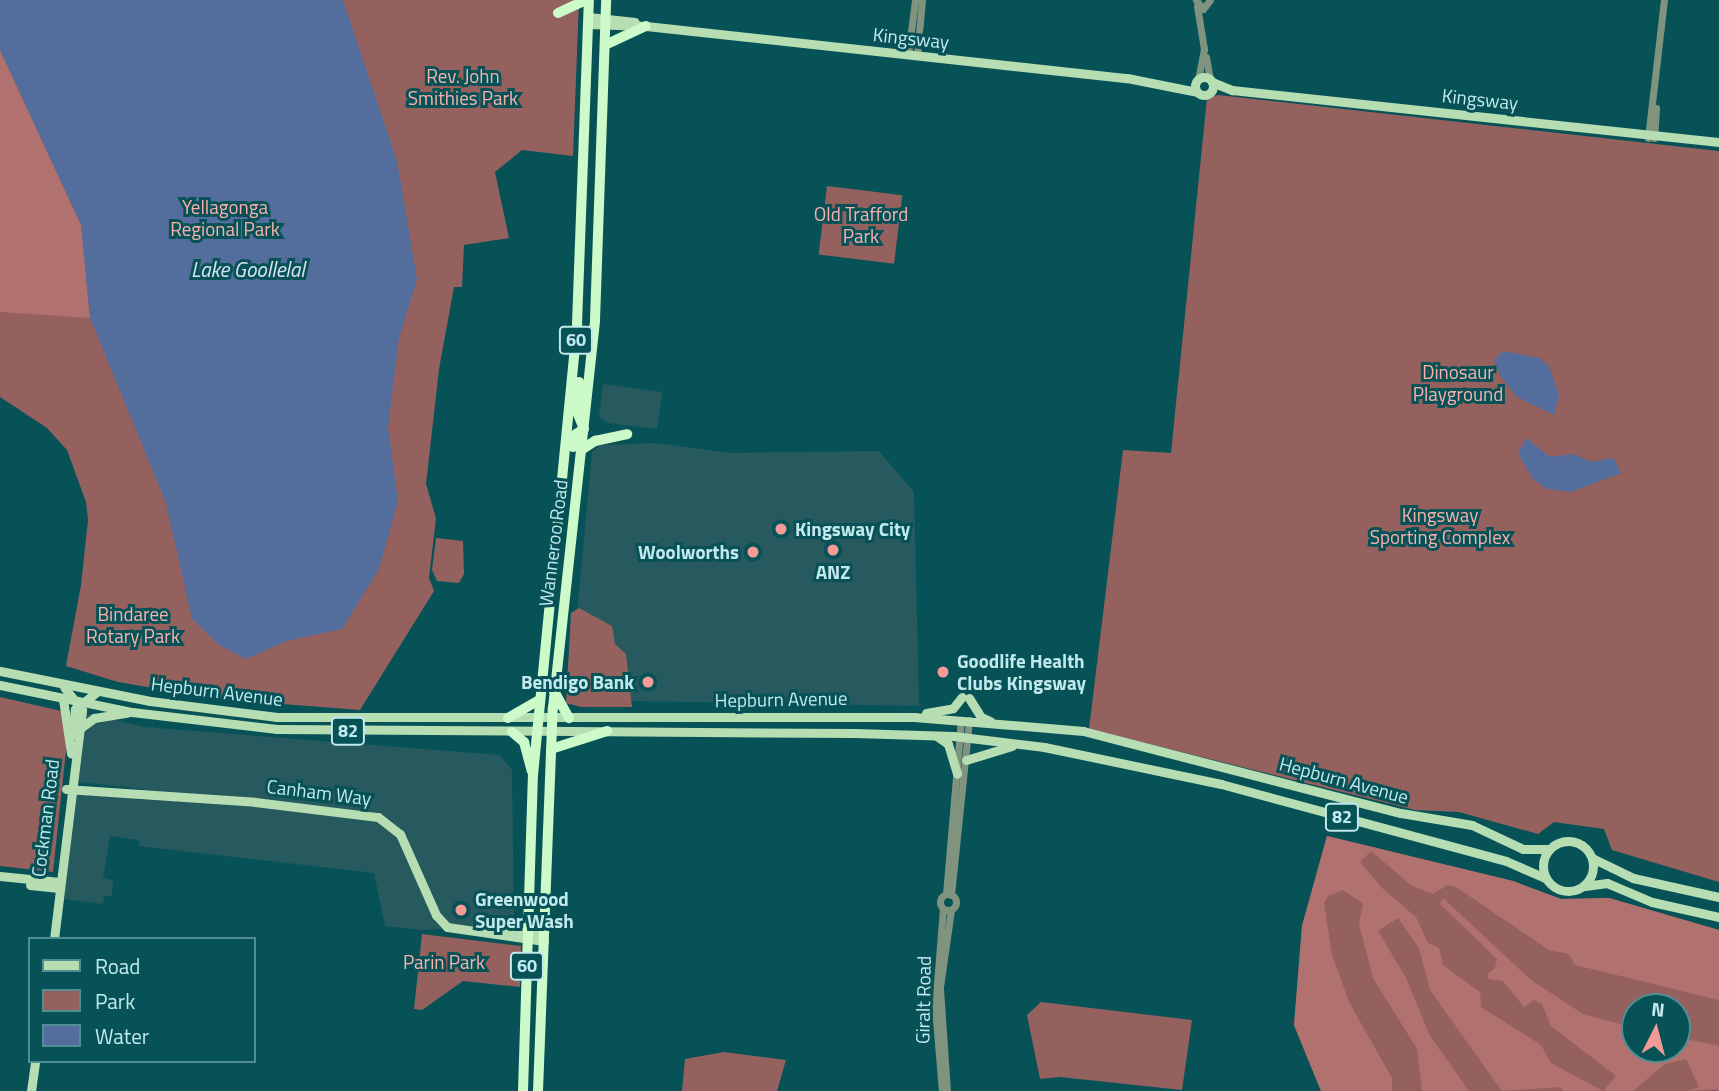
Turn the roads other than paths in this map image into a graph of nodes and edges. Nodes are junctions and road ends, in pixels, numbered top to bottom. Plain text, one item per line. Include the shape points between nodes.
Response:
1 (588, 0) edge
2 (606, 0) edge
3 (915, 0) edge
4 (922, 0) edge
5 (1664, 0) edge
6 (1197, 3) edge
7 (1209, 4) edge
8 (558, 13) dead end
9 (588, 21) junction
10 (605, 21) junction
11 (1202, 24) junction
12 (646, 26) junction
13 (604, 45) junction
14 (1204, 49) junction
15 (912, 56) junction
16 (1198, 80) junction
17 (1211, 81) junction
18 (1173, 83) junction
19 (1230, 89) junction
20 (1197, 92) junction
21 (1209, 93) junction
22 (603, 113) junction
23 (584, 121) junction
24 (1651, 136) junction
25 (1719, 142) edge
26 (577, 324) junction
27 (584, 429) junction
28 (627, 434) dead end
29 (581, 450) junction
30 (559, 522) junction
31 (564, 596) junction
32 (547, 629) junction
33 (0, 671) edge
34 (60, 684) junction
35 (0, 685) edge
36 (554, 690) junction
37 (97, 692) junction
38 (63, 699) junction
39 (539, 700) junction
40 (79, 702) junction
41 (132, 712) junction
42 (914, 717) junction
43 (508, 718) junction
44 (552, 718) junction
45 (569, 718) junction
46 (538, 719) junction
47 (965, 720) junction
48 (995, 723) junction
49 (79, 729) junction
50 (537, 730) junction
51 (552, 730) junction
52 (607, 731) junction
53 (512, 732) junction
54 (936, 735) junction
55 (965, 737) junction
56 (1020, 744) junction
57 (551, 749) junction
58 (71, 753) junction
59 (966, 760) junction
60 (957, 774) junction
61 (533, 775) junction
62 (69, 786) junction
63 (1549, 849) junction
64 (1592, 858) junction
65 (1545, 878) junction
66 (0, 879) edge
67 (58, 885) junction
68 (1585, 886) junction
69 (949, 894) junction
70 (1719, 897) edge
71 (947, 909) junction
72 (1719, 917) edge
73 (528, 936) junction
74 (49, 937) edge
75 (54, 937) edge
76 (544, 938) junction
77 (37, 1063) edge
78 (34, 1091) edge
79 (523, 1091) edge
80 (538, 1091) edge
81 (942, 1091) edge
82 (947, 1091) edge

1 - 8 highway
1 - 9 highway, Wanneroo Road / 60
2 - 10 highway, Wanneroo Road / 60
3 - 15 street
4 - 15 street
5 - 24 street
6 - 7 street
6 - 11 street
7 - 11 street
9 - 10 main road, Kingsway
9 - 23 highway, Wanneroo Road / 60
10 - 12 main road, Kingsway
10 - 13 highway, Wanneroo Road / 60
11 - 14 street
12 - 13 highway
12 - 15 main road, Kingsway
13 - 22 highway, Wanneroo Road / 60
14 - 16 street
14 - 17 street
15 - 18 main road, Kingsway
16 - 17 main road, Kingsway
16 - 18 main road, Kingsway
16 - 20 main road
17 - 19 main road, Kingsway
17 - 21 main road
18 - 20 main road, Kingsway
19 - 21 main road, Kingsway
19 - 24 main road, Kingsway
20 - 21 main road, Kingsway
22 - 23 highway
22 - 27 highway, Wanneroo Road / 60 via 596,308
23 - 26 highway, Wanneroo Road / 60
24 - 25 main road, Kingsway
26 - 27 highway via 581,347 578,412
26 - 30 highway, Wanneroo Road / 60
27 - 29 highway, Wanneroo Road / 60
27 - 30 highway via 574,437 566,512
28 - 29 highway via 595,441
29 - 31 highway, Wanneroo Road / 60
30 - 32 highway, Wanneroo Road / 60
31 - 32 highway via 554,628
31 - 36 highway, Wanneroo Road / 60
32 - 39 highway, Wanneroo Road / 60
33 - 34 main road, Hepburn Avenue / 82
34 - 37 main road, Hepburn Avenue / 82
34 - 40 main road
35 - 38 main road, Hepburn Avenue / 82
36 - 44 highway, Wanneroo Road / 60
36 - 45 highway
37 - 40 main road
37 - 43 main road, Hepburn Avenue / 82 via 277,717
38 - 40 main road, Hepburn Avenue / 82
38 - 58 main road
39 - 43 highway
39 - 46 highway, Wanneroo Road / 60
40 - 41 main road, Hepburn Avenue / 82
40 - 49 main road, Cockman Road
40 - 58 main road, Cockman Road
41 - 49 main road via 94,718
41 - 53 main road, Hepburn Avenue / 82 via 277,729
42 - 45 main road, Hepburn Avenue / 82
42 - 47 main road, Hepburn Avenue / 82
42 - 48 main road via 944,711 966,697 981,717
43 - 46 main road, Hepburn Avenue / 82
44 - 45 main road, Hepburn Avenue / 82
44 - 46 main road, Hepburn Avenue / 82
44 - 51 highway, Wanneroo Road / 60
46 - 50 highway, Wanneroo Road / 60
47 - 48 main road, Hepburn Avenue / 82
47 - 55 street
48 - 63 main road, Hepburn Avenue / 82 via 1121,739 1401,813 1472,825 1523,849
49 - 62 main road, Cockman Road
50 - 51 main road, Hepburn Avenue / 82
50 - 53 main road, Hepburn Avenue / 82
50 - 61 highway, Wanneroo Road / 60
51 - 52 main road, Hepburn Avenue / 82
51 - 57 highway, Wanneroo Road / 60
52 - 54 main road, Hepburn Avenue / 82
52 - 57 highway
53 - 61 highway via 524,742
54 - 55 main road, Hepburn Avenue / 82
54 - 60 main road via 948,744
55 - 56 main road, Hepburn Avenue / 82
55 - 59 street
55 - 60 street
56 - 59 main road
56 - 65 main road, Hepburn Avenue / 82 via 1167,770 1506,861
57 - 76 highway, Wanneroo Road / 60
58 - 62 main road, Cockman Road
59 - 69 street
60 - 69 street
61 - 73 highway, Wanneroo Road / 60
62 - 67 main road, Cockman Road
62 - 73 main road, Canham Way via 377,817 400,834 436,915 447,927
63 - 64 main road, 82 via 1557,842 1574,842
63 - 65 main road via 1542,869
64 - 68 main road via 1592,875
64 - 70 main road, 82 via 1633,878
65 - 68 main road, 82 via 1566,892
66 - 67 main road
67 - 74 main road, Cockman Road
67 - 75 main road, Cockman Road
68 - 72 main road, 82 via 1607,883 1651,902
69 - 71 street via 956,902
69 - 71 street via 940,901
71 - 81 street, Giralt Road via 934,1008
71 - 82 street, Giralt Road via 940,987
73 - 76 main road, Canham Way
73 - 79 highway, Wanneroo Road / 60
76 - 80 highway, Wanneroo Road / 60
77 - 78 main road

